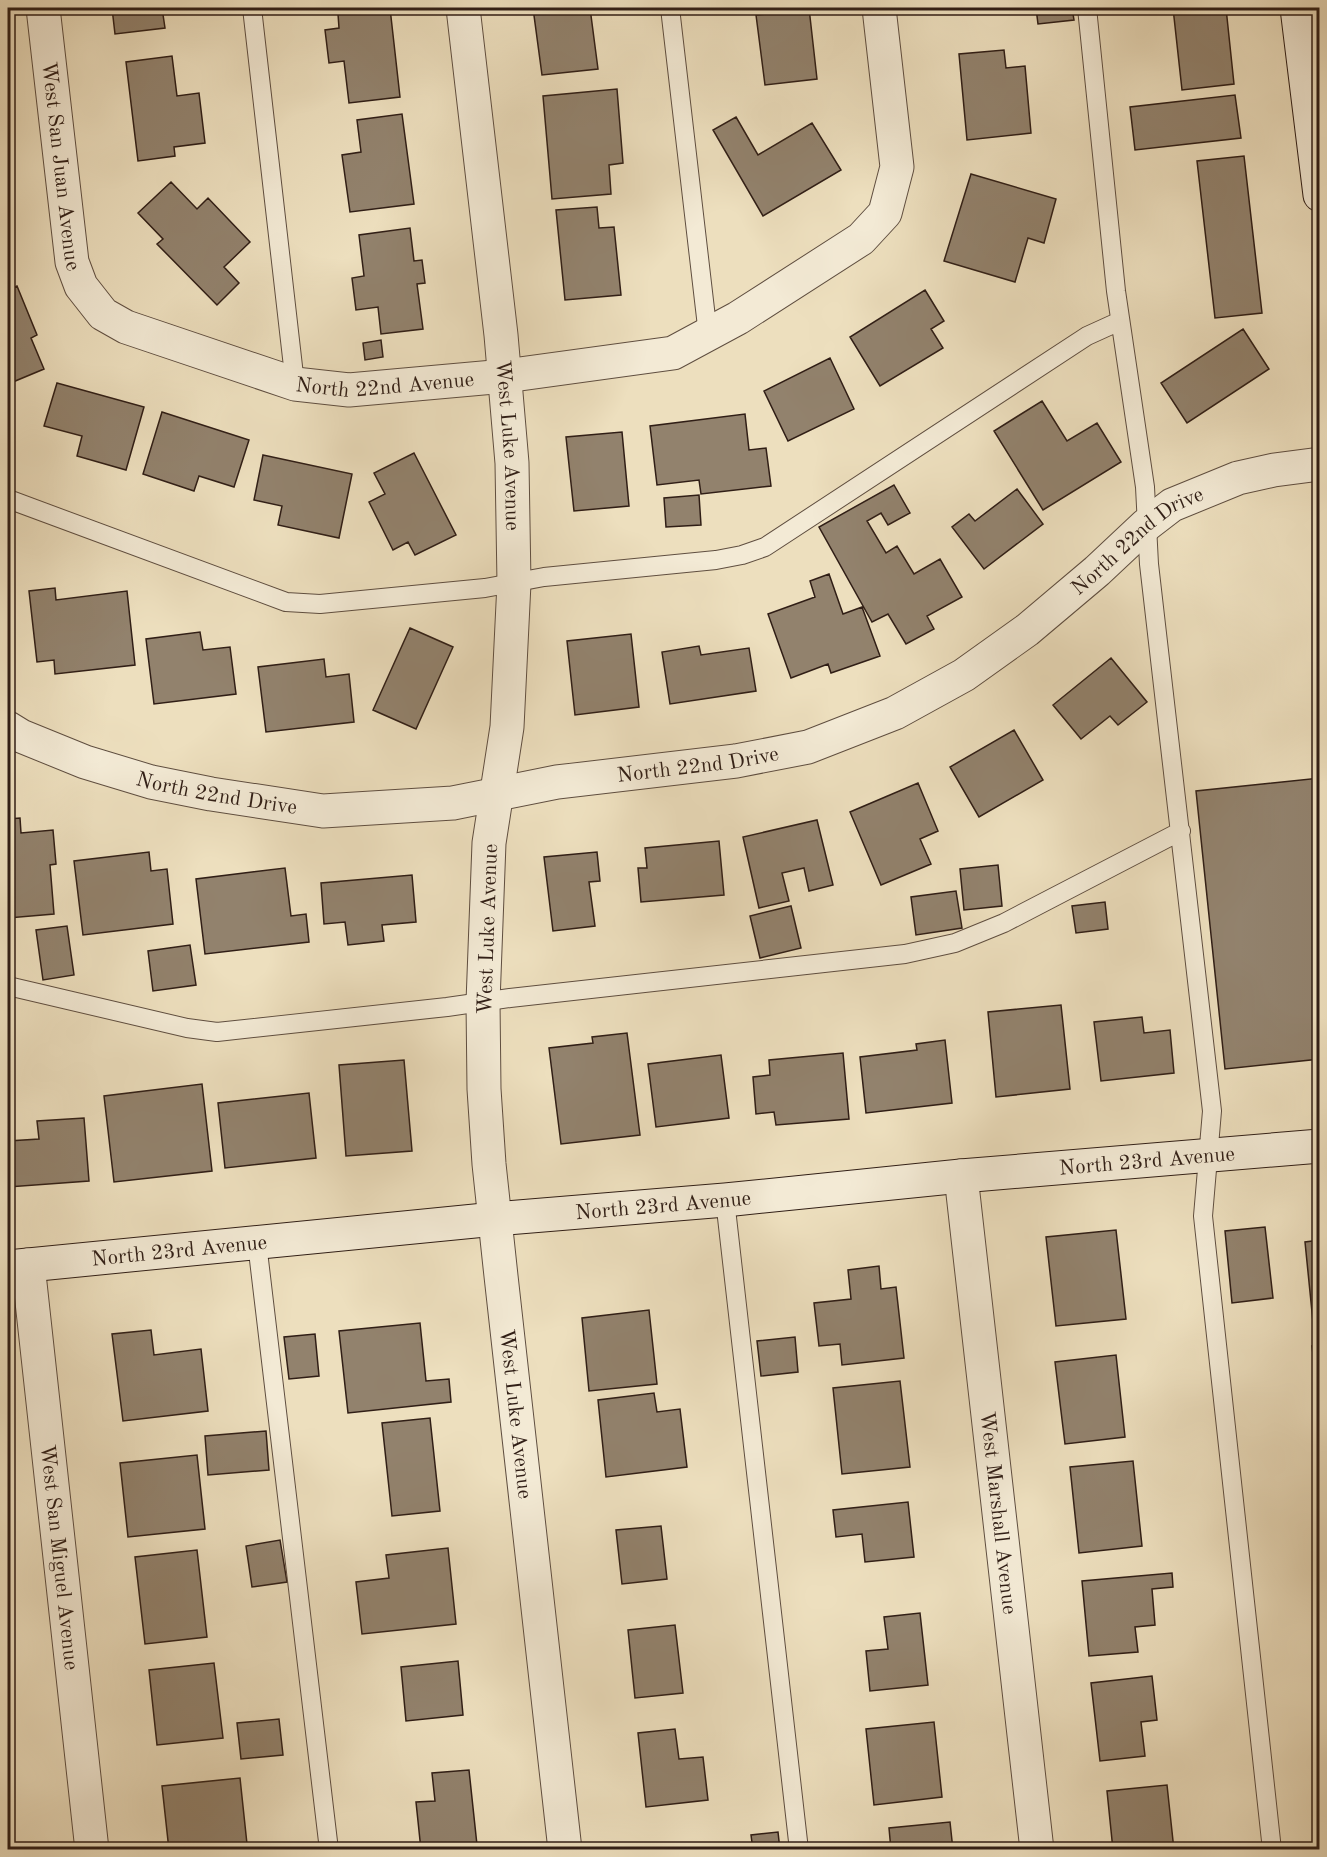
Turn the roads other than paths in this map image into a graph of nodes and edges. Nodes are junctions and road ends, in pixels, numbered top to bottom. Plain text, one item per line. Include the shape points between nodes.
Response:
1 (43, 8) edge
2 (252, 8) edge
3 (463, 8) edge
4 (670, 8) edge
5 (879, 8) edge
6 (1087, 8) edge
7 (1297, 8) edge
8 (1320, 195) edge
9 (103, 314) joint
10 (1120, 321) junction
11 (708, 335) junction
12 (505, 376) junction
13 (295, 384) junction
14 (1320, 464) edge
15 (8, 499) edge
16 (1146, 525) junction
17 (514, 583) junction
18 (8, 728) edge
19 (497, 795) junction
20 (1181, 831) junction
21 (8, 986) edge
22 (483, 1002) junction
23 (1320, 1146) edge
24 (1208, 1155) junction
25 (961, 1176) junction
26 (725, 1200) junction
27 (495, 1219) junction
28 (257, 1243) junction
29 (18, 1266) edge
30 (92, 1850) edge
31 (329, 1850) edge
32 (565, 1850) edge
33 (799, 1850) edge
34 (1037, 1850) edge
35 (1272, 1850) edge

1 - 9 street, West San Juan Avenue via 72,262 81,286
2 - 13 lane
3 - 12 street, West Luke Avenue
4 - 11 lane
5 - 11 street, North 22nd Avenue via 897,167 885,213 861,239
6 - 10 lane
7 - 8 street
9 - 13 street, North 22nd Avenue via 126,327
10 - 16 lane via 1145,487
10 - 17 lane via 1087,336 765,547 716,560
11 - 12 street, North 22nd Avenue via 673,353
12 - 13 street, North 22nd Avenue via 349,390
12 - 17 street, West Luke Avenue via 512,463
14 - 16 street, North 22nd Drive via 1238,478 1172,505
15 - 17 lane via 286,602 320,604
16 - 19 street, North 22nd Drive via 1028,630 964,675 895,713 808,747
16 - 20 lane
17 - 19 street, West Luke Avenue via 507,727
18 - 19 street, North 22nd Drive via 85,762 151,782 323,811 453,803
19 - 22 street, West Luke Avenue via 489,843
20 - 22 lane via 1004,923 955,943 904,954
20 - 24 lane via 1212,1111
21 - 22 lane via 217,1032
22 - 27 street, West Luke Avenue via 485,1099
23 - 24 street, North 23rd Avenue
24 - 25 street, North 23rd Avenue
24 - 35 lane via 1203,1216
25 - 26 street, North 23rd Avenue
25 - 34 street, West Marshall Avenue
26 - 27 street, North 23rd Avenue
26 - 33 lane
27 - 28 street, North 23rd Avenue
27 - 32 street, West Luke Avenue
28 - 29 street, North 23rd Avenue
28 - 31 lane
29 - 30 street, West San Miguel Avenue

